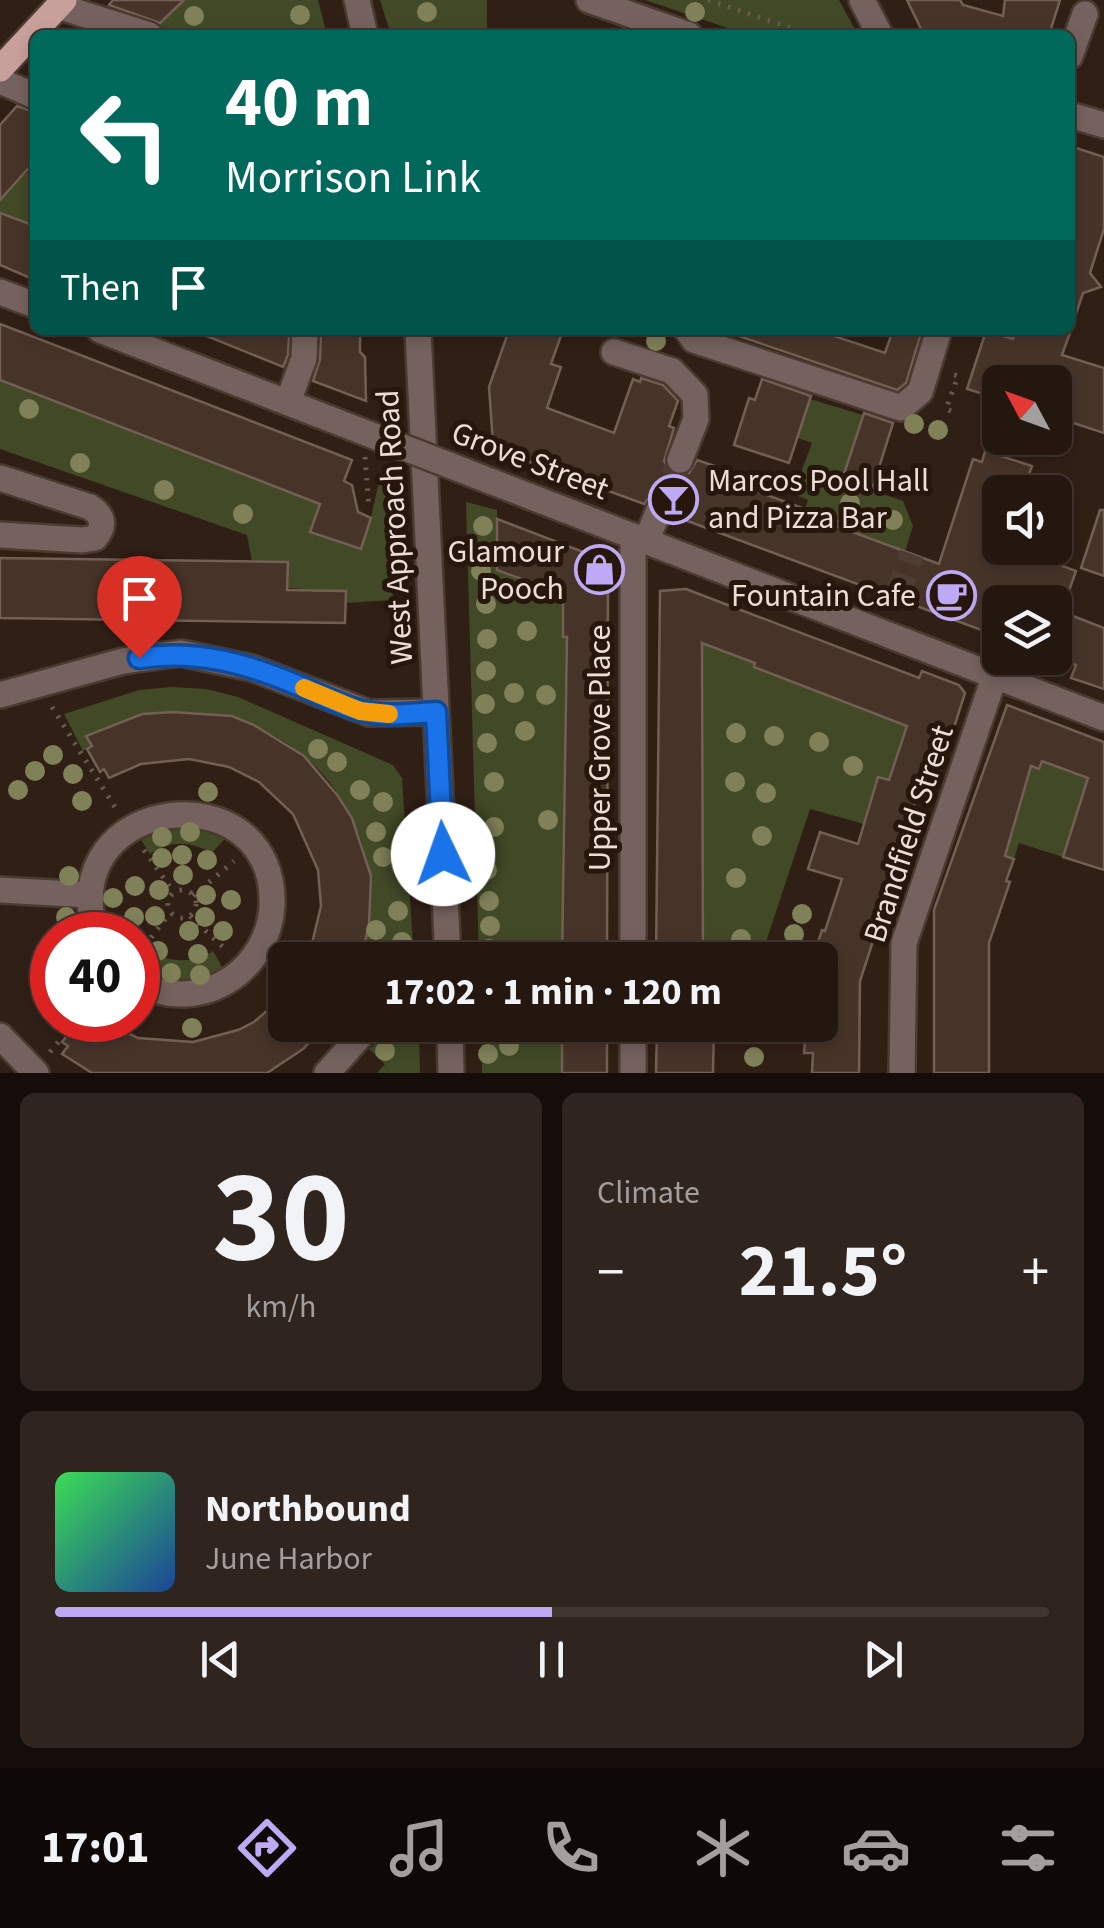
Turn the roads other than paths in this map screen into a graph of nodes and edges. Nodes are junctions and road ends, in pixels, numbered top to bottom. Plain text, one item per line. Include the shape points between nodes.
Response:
1 (357, 0) edge
2 (589, 0) edge
3 (862, 0) edge
4 (61, 3) edge
5 (1085, 14) dead end
6 (616, 23) edge
7 (36, 30) edge
8 (136, 30) edge
9 (364, 30) edge
10 (659, 30) edge
11 (877, 30) edge
12 (30, 37) edge
13 (1075, 42) edge
14 (0, 69) edge
15 (0, 81) edge
16 (30, 94) edge
17 (1075, 116) edge
18 (1104, 125) edge
19 (0, 292) edge
20 (30, 303) edge
21 (113, 335) edge
22 (305, 335) edge
23 (418, 335) edge
24 (690, 335) edge
25 (937, 335) edge
26 (614, 352) dead end
27 (288, 402) junction
28 (680, 460) tunnel mouth
29 (0, 478) edge
30 (659, 510) tunnel mouth
31 (0, 535) edge
32 (640, 539) junction
33 (994, 678) junction
34 (0, 694) edge
35 (436, 712) junction
36 (1104, 718) edge
37 (0, 890) edge
38 (90, 895) junction
39 (93, 912) edge
40 (447, 942) edge
41 (633, 942) edge
42 (160, 990) edge
43 (0, 1036) edge
44 (355, 1042) edge
45 (450, 1042) edge
46 (633, 1042) edge
47 (35, 1072) edge
48 (328, 1073) edge
49 (451, 1073) edge
50 (633, 1073) edge
51 (902, 1073) edge

1 - 9 street
2 - 6 street
3 - 11 street
4 - 7 main road
4 - 8 street
5 - 13 street
6 - 10 street
12 - 14 main road
15 - 16 street
17 - 18 street
19 - 20 street
21 - 27 street, Grove Street
22 - 27 street
23 - 35 street, West Approach Road
24 - 25 street via 901,408 920,392
26 - 28 street via 672,371 695,395 696,419
27 - 32 street, Grove Street, bridge
29 - 31 street via 90,507 99,513 102,530 82,540
30 - 32 street
32 - 33 street, Grove Street
32 - 41 street, Upper Grove Place
33 - 36 street, Grove Street
33 - 51 street, Brandfield Street via 908,926
34 - 35 street via 181,653 252,668 360,711
35 - 40 street, West Approach Road
37 - 38 street
38 - 39 street
38 - 42 street via 109,847 128,829 163,814 213,818 253,848 270,883 266,936 223,984 198,993
43 - 47 street
44 - 48 street
45 - 49 street
46 - 50 street

